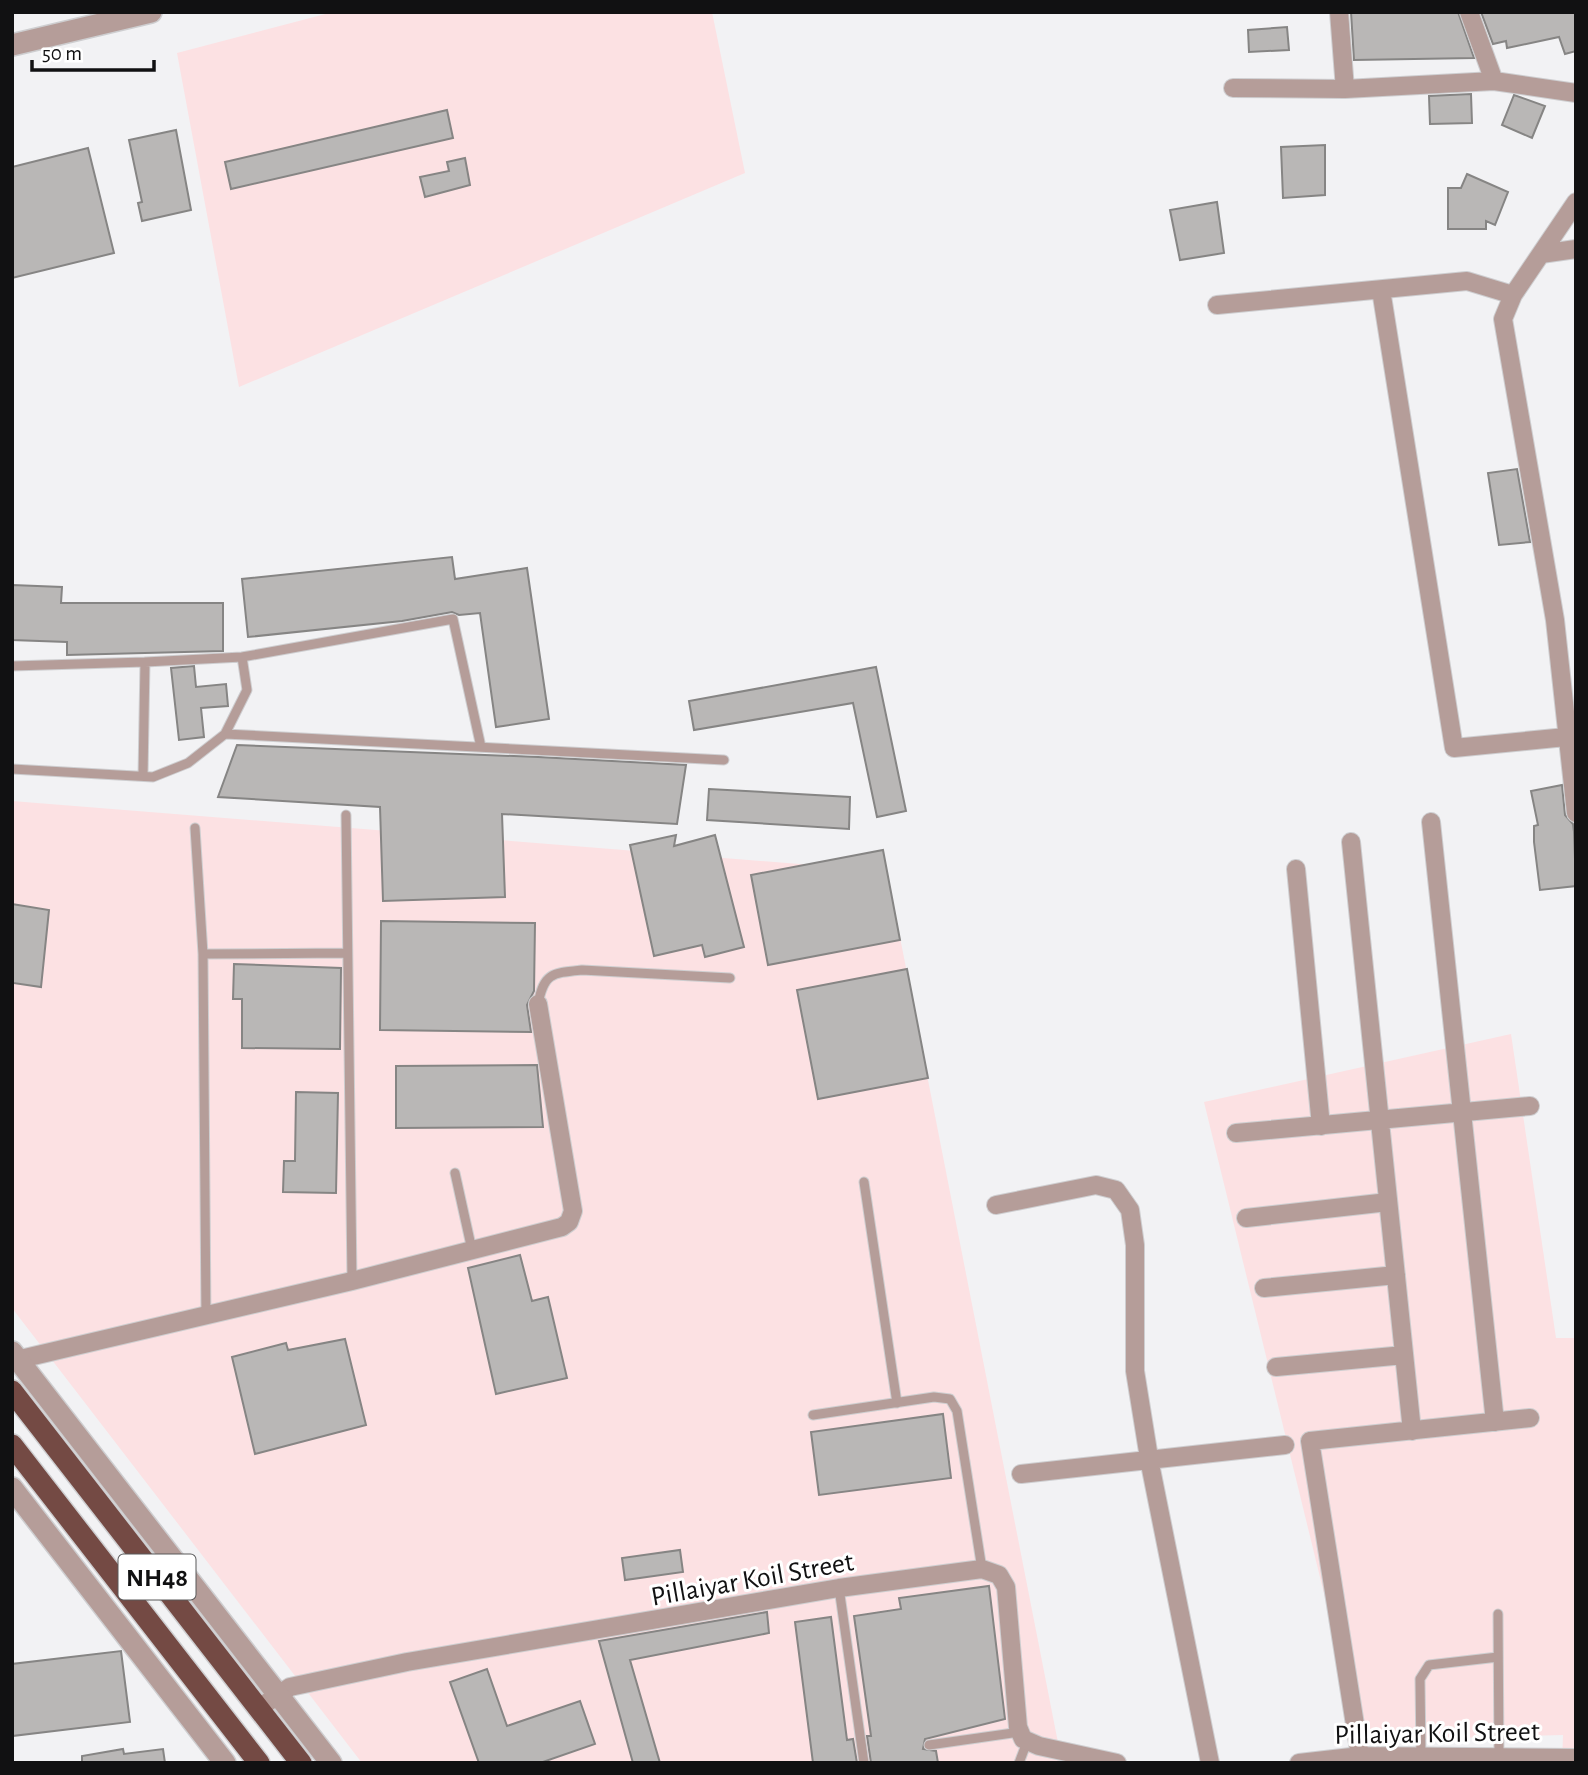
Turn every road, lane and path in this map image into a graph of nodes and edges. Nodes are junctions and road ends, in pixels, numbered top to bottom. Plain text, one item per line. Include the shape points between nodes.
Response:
1 (151, 12) edge
2 (1339, 12) edge
3 (1469, 12) edge
4 (12, 45) edge
5 (1494, 81) junction
6 (1233, 88) dead end
7 (1345, 89) junction
8 (1576, 93) edge
9 (1576, 202) edge
10 (1576, 249) edge
11 (1541, 254) junction
12 (1381, 290) junction
13 (1513, 295) junction
14 (1217, 304) dead end
15 (242, 657) junction
16 (145, 662) junction
17 (12, 666) edge
18 (225, 734) junction
19 (1566, 737) junction
20 (481, 747) junction
21 (724, 760) dead end
22 (12, 769) edge
23 (143, 776) junction
24 (1576, 813) edge
25 (346, 815) dead end
26 (1432, 822) dead end
27 (195, 828) dead end
28 (1351, 842) dead end
29 (1296, 869) dead end
30 (347, 953) junction
31 (203, 954) junction
32 (730, 978) dead end
33 (538, 1004) joint
34 (1530, 1106) dead end
35 (1462, 1112) junction
36 (1380, 1120) junction
37 (1321, 1126) junction
38 (1236, 1133) dead end
39 (455, 1173) dead end
40 (864, 1182) dead end
41 (1388, 1202) junction
42 (996, 1205) dead end
43 (1246, 1217) dead end
44 (472, 1250) junction
45 (1396, 1275) junction
46 (352, 1281) junction
47 (1264, 1288) dead end
48 (206, 1317) junction
49 (1404, 1355) junction
50 (14, 1358) edge
51 (1276, 1367) dead end
52 (12, 1391) edge
53 (897, 1403) junction
54 (813, 1415) dead end
55 (1530, 1418) dead end
56 (1495, 1422) junction
57 (1412, 1431) junction
58 (12, 1445) edge
59 (1284, 1445) dead end
60 (1149, 1460) junction
61 (1021, 1474) dead end
62 (12, 1488) edge
63 (982, 1569) junction
64 (839, 1588) junction
65 (1498, 1614) dead end
66 (1498, 1657) junction
67 (277, 1693) junction
68 (259, 1708) junction
69 (1023, 1737) junction
70 (929, 1745) dead end
71 (1360, 1756) junction
72 (1421, 1757) junction
73 (1499, 1757) junction
74 (1576, 1759) edge
75 (225, 1763) edge
76 (259, 1763) edge
77 (301, 1763) edge
78 (331, 1763) edge
79 (864, 1763) edge
80 (1019, 1763) edge
81 (1117, 1763) edge
82 (1210, 1763) edge
83 (1299, 1763) edge

1 - 4 street
2 - 7 street
3 - 5 street
5 - 7 street
5 - 8 street
6 - 7 street
9 - 11 street
10 - 11 street
11 - 13 street
12 - 13 street via 1467,281
12 - 14 street
12 - 19 street via 1454,748
13 - 19 street via 1503,319 1555,620
15 - 16 lane
15 - 18 lane via 247,690
15 - 20 lane via 453,619
16 - 17 lane
16 - 23 lane
18 - 20 lane
18 - 23 lane via 188,763 153,777
19 - 24 street
20 - 21 lane
22 - 23 lane
25 - 30 lane
26 - 35 street
27 - 31 lane
28 - 36 street
29 - 37 street
30 - 31 lane
30 - 46 lane
31 - 48 lane
32 - 33 lane via 561,972 547,978
33 - 44 street via 573,1211 562,1227
34 - 35 street
35 - 36 street
35 - 56 street
36 - 37 street
36 - 41 street
37 - 38 street
39 - 44 lane
40 - 53 lane
41 - 43 street
41 - 45 street
42 - 60 street via 1096,1185 1116,1190 1130,1210 1135,1245 1135,1371
44 - 46 street
45 - 47 street
45 - 49 street
46 - 48 street
48 - 50 street
49 - 51 street
49 - 57 street
50 - 67 street
52 - 68 highway, NH48
53 - 54 lane
53 - 63 lane via 950,1399 957,1410
55 - 56 street
56 - 57 street
57 - 71 street via 1310,1441
58 - 76 highway, NH48
59 - 60 street
60 - 61 street
60 - 82 street
62 - 75 street
63 - 64 street, Pillaiyar Koil Street
63 - 69 street via 999,1575 1006,1587
64 - 67 street, Pillaiyar Koil Street via 407,1662 312,1681
64 - 79 lane
65 - 66 lane
66 - 72 lane via 1429,1665 1420,1679
66 - 73 lane
67 - 68 street, Pillaiyar Koil Street
67 - 78 street
68 - 77 highway, NH48
69 - 70 lane
69 - 80 lane
69 - 81 street
71 - 72 street, Pillaiyar Koil Street
71 - 83 street, Pillaiyar Koil Street
72 - 73 street, Pillaiyar Koil Street
73 - 74 street, Pillaiyar Koil Street

